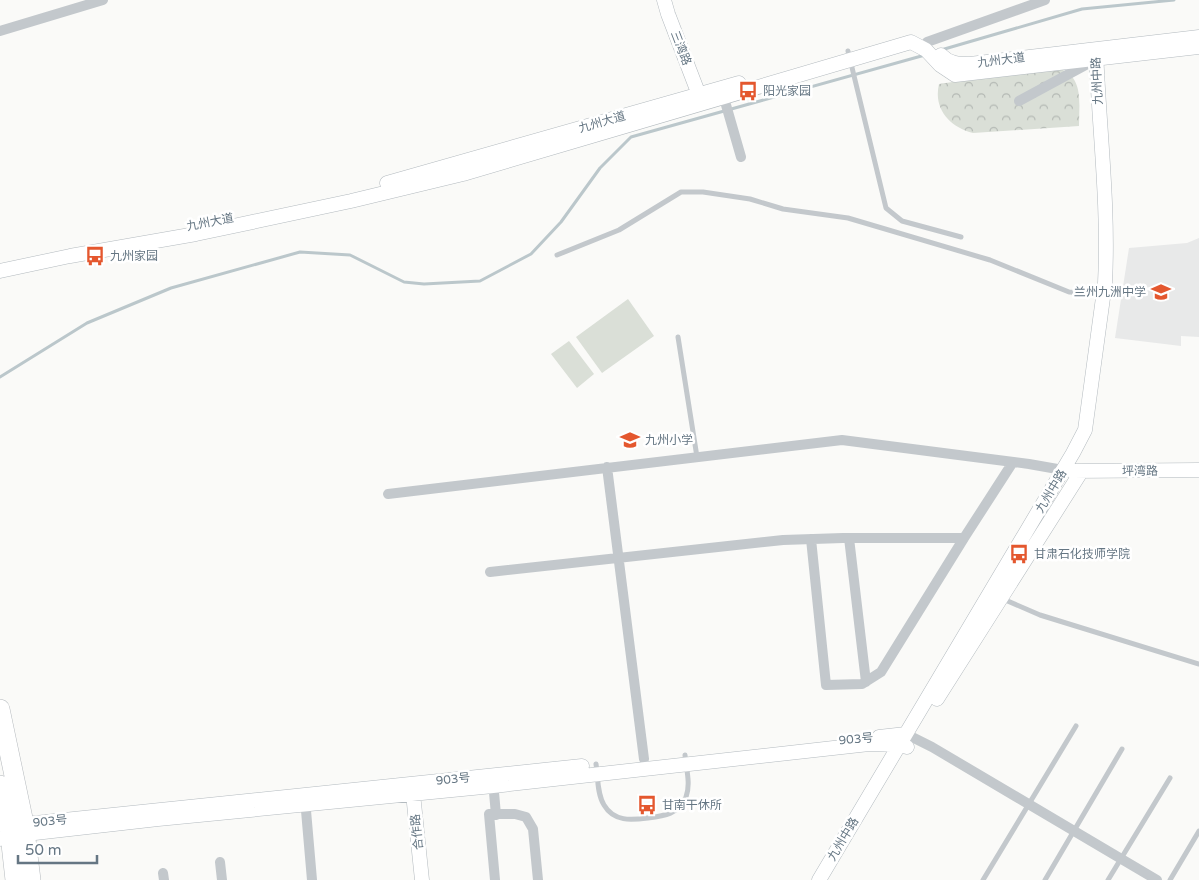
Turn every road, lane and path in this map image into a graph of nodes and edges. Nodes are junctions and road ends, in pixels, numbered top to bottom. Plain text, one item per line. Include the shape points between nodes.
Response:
1 (103, 0) edge
2 (664, 0) edge
3 (1045, 0) edge
4 (0, 31) edge
5 (1199, 37) edge
6 (928, 46) junction
7 (1199, 47) edge
8 (1096, 54) junction
9 (850, 59) junction
10 (698, 95) junction
11 (723, 96) junction
12 (1019, 101) dead end
13 (741, 158) dead end
14 (961, 237) dead end
15 (557, 255) dead end
16 (0, 264) edge
17 (0, 271) edge
18 (1104, 294) junction
19 (678, 338) dead end
20 (697, 457) junction
21 (1013, 462) junction
22 (607, 467) junction
23 (1063, 470) junction
24 (1199, 470) edge
25 (1081, 472) junction
26 (388, 494) dead end
27 (849, 538) junction
28 (964, 538) junction
29 (811, 539) junction
30 (618, 557) junction
31 (490, 572) dead end
32 (1001, 598) junction
33 (1199, 664) edge
34 (866, 682) junction
35 (0, 709) edge
36 (1076, 726) dead end
37 (906, 741) junction
38 (1122, 749) dead end
39 (644, 759) junction
40 (686, 759) junction
41 (597, 769) junction
42 (1170, 778) dead end
43 (493, 780) junction
44 (0, 785) edge
45 (412, 788) junction
46 (305, 800) junction
47 (1029, 804) junction
48 (496, 815) junction
49 (12, 831) edge
50 (1074, 831) junction
51 (1199, 831) edge
52 (1121, 858) junction
53 (220, 862) dead end
54 (15, 880) edge
55 (31, 880) edge
56 (222, 880) edge
57 (312, 880) edge
58 (422, 880) edge
59 (495, 880) edge
60 (538, 880) edge
61 (819, 880) edge
62 (830, 880) edge
63 (983, 880) edge
64 (1045, 880) edge
65 (1108, 880) edge
66 (1158, 880) edge
67 (1170, 880) edge

1 - 4 street
2 - 10 street, 三湾路
3 - 6 street
5 - 8 street, 九州大道
6 - 8 street, 九州大道 via 944,63 957,64
6 - 9 street, 九州大道 via 912,37 902,37
7 - 8 street
8 - 12 street
8 - 18 street, 九州中路 via 1106,218
9 - 11 street, 九州大道
9 - 14 lane via 886,208 902,221
10 - 11 street, 九州大道
10 - 16 street, 九州大道 via 360,191
11 - 13 street
11 - 17 street via 463,174 351,202
15 - 18 lane via 619,230 681,192 703,192 750,199 783,209 848,218 990,260 1069,292
18 - 23 street, 九州中路 via 1085,430
19 - 20 lane
20 - 21 street via 842,440
20 - 22 street
21 - 23 street
21 - 28 street
22 - 26 street
22 - 30 street
23 - 25 street, 坪湾路
23 - 37 street, 九州中路
24 - 25 street, 坪湾路
25 - 32 street
27 - 28 street
27 - 29 street
27 - 34 street
28 - 34 street via 881,672
29 - 30 street
29 - 34 street via 826,684
30 - 31 street
30 - 39 street
32 - 33 lane via 1040,615
32 - 37 street
35 - 49 highway
36 - 47 lane
37 - 40 street, 903号
37 - 47 street via 932,747
37 - 61 street, 九州中路
37 - 62 street
38 - 50 lane
39 - 40 street, 903号
39 - 41 street, 903号
40 - 41 street
40 - 41 lane via 688,789 681,805 667,815 630,820 620,819 604,807
41 - 43 street, 903号
42 - 52 lane
43 - 45 street, 903号
43 - 48 street
44 - 49 highway
45 - 46 street, 903号
45 - 58 street, 合作路
46 - 49 street, 903号
46 - 57 street
47 - 50 street
47 - 63 lane
48 - 59 street via 489,814
48 - 60 street via 526,817 532,829
49 - 54 highway
49 - 55 highway
50 - 52 street
50 - 64 lane
51 - 67 lane
52 - 65 lane
52 - 66 street
53 - 56 street

